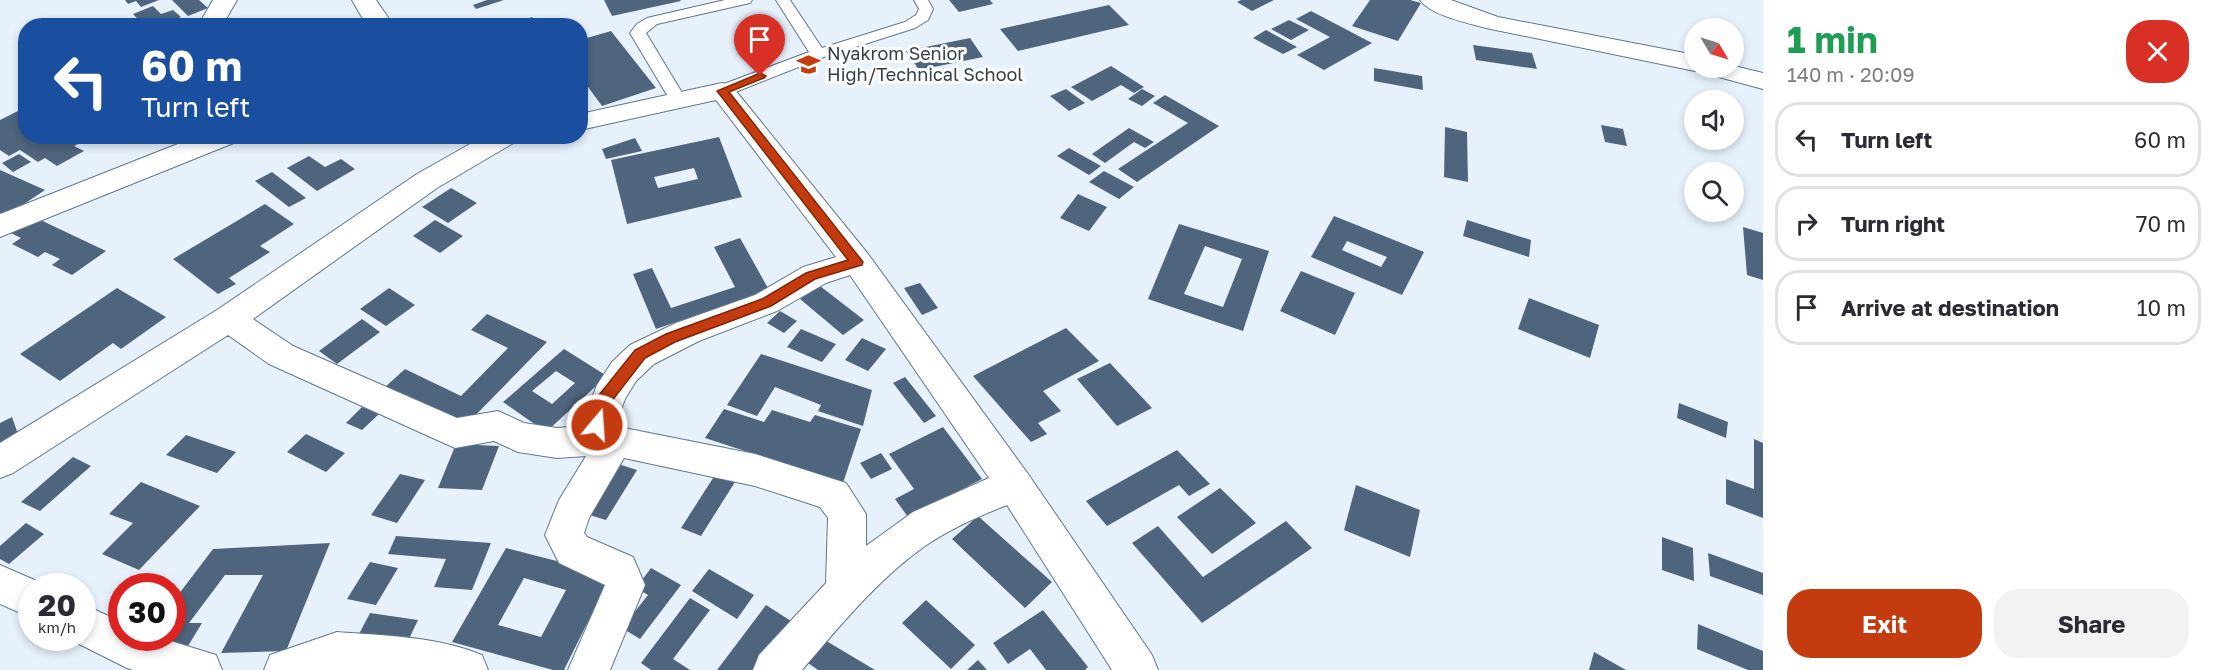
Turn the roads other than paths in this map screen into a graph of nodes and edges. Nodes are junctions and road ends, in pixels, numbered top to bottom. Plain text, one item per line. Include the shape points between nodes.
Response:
1 (225, 0) edge
2 (364, 0) edge
3 (745, 0) edge
4 (783, 0) edge
5 (921, 0) edge
6 (1432, 0) edge
7 (215, 18) edge
8 (374, 18) edge
9 (818, 54) junction
10 (1684, 61) edge
11 (1744, 76) edge
12 (1763, 81) edge
13 (722, 91) junction
14 (679, 101) junction
15 (588, 121) edge
16 (202, 144) edge
17 (491, 144) edge
18 (0, 227) edge
19 (857, 262) junction
20 (229, 319) junction
21 (608, 440) junction
22 (0, 462) edge
23 (1016, 485) junction
24 (0, 584) edge
25 (846, 589) junction
26 (18, 592) edge
27 (96, 631) edge
28 (201, 670) edge
29 (285, 670) edge
30 (467, 670) edge
31 (588, 670) edge
32 (774, 670) edge
33 (1137, 670) edge

1 - 7 street
2 - 8 street
3 - 14 lane via 652,21 638,33
4 - 9 lane
5 - 9 lane via 927,9 923,17 910,25
6 - 10 street via 1494,23
9 - 13 lane
11 - 12 street
13 - 14 street
13 - 19 street
14 - 15 street
16 - 18 street
17 - 20 street via 427,181
19 - 21 street via 810,276 766,303 670,338 640,354 604,399 597,425
19 - 23 street
20 - 21 street via 281,355 455,433 498,426 518,437 556,443
20 - 22 street
21 - 25 street via 755,470 833,495 847,514
21 - 31 street via 606,457 572,512 564,535 573,550 619,570 625,585
23 - 25 street via 967,502 901,541
23 - 33 street
24 - 26 street
25 - 32 street
27 - 28 street via 142,653
29 - 30 street via 337,653 426,660

